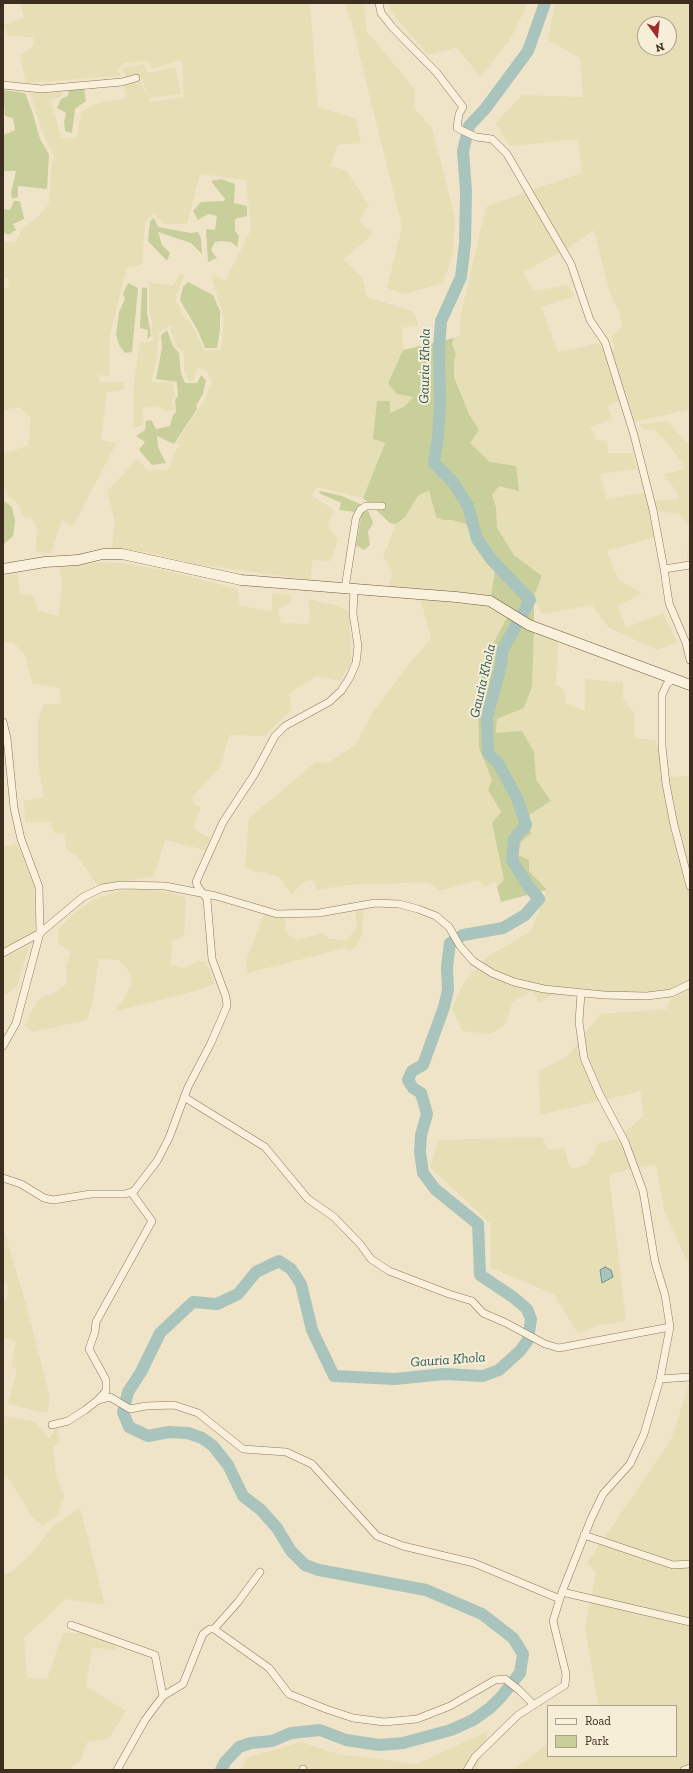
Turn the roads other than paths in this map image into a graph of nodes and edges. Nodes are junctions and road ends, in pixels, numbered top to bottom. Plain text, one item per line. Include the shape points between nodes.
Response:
1 (379, 3) edge
2 (136, 78) dead end
3 (3, 84) edge
4 (382, 506) dead end
5 (690, 565) edge
6 (3, 569) edge
7 (664, 569) junction
8 (350, 588) junction
9 (690, 660) edge
10 (673, 680) junction
11 (690, 684) edge
12 (3, 722) edge
13 (690, 886) edge
14 (201, 893) junction
15 (40, 933) junction
16 (3, 954) edge
17 (690, 984) edge
18 (581, 993) junction
19 (3, 1046) edge
20 (184, 1097) junction
21 (3, 1178) edge
22 (131, 1192) junction
23 (670, 1327) junction
24 (690, 1377) edge
25 (660, 1379) junction
26 (98, 1400) junction
27 (52, 1425) dead end
28 (584, 1535) junction
29 (690, 1564) edge
30 (260, 1572) dead end
31 (561, 1596) junction
32 (690, 1622) edge
33 (71, 1625) dead end
34 (214, 1629) junction
35 (163, 1696) junction
36 (534, 1705) junction
37 (690, 1768) edge
38 (117, 1770) edge
39 (467, 1770) edge
40 (684, 1770) edge

1 - 7 street via 381,13 393,28 437,73 463,107 459,114 458,128 476,137 492,139 507,154 570,264 590,320 605,342 634,435 653,510
2 - 3 street via 122,82 42,89
4 - 8 street via 366,506 360,510 356,518
5 - 7 street
6 - 8 street via 78,560 103,554 122,554 241,580
7 - 9 street via 669,603
8 - 10 street via 490,602 529,625
8 - 14 street via 358,646 356,663 350,677 329,702 291,722 275,736 254,775 223,822 196,882
10 - 11 street
10 - 13 street via 667,684 662,695 662,746 674,825
12 - 15 street via 14,808 21,839 39,887
14 - 15 street via 165,886 108,886 83,897
14 - 18 street via 277,914 319,913 375,903 399,904 436,916 449,927 473,961 492,973 544,990
14 - 20 street via 207,899 212,959 226,998 226,1006
15 - 16 street
15 - 19 street via 16,1024
17 - 18 street via 671,993 647,996
18 - 23 street via 579,1022 584,1058 625,1142 642,1191
20 - 22 street via 169,1138 157,1161
20 - 23 street via 265,1147 308,1199 334,1217 371,1259 389,1271 472,1301 483,1313 545,1344 559,1348
21 - 22 street via 53,1200 91,1194
22 - 26 street via 152,1221 96,1322 89,1349 106,1380 106,1391
23 - 25 street
24 - 25 street
25 - 28 street via 644,1434 630,1464 603,1494
26 - 27 street via 68,1421
26 - 31 street via 110,1397 130,1408 174,1405 198,1412 243,1449 286,1452 312,1464 377,1536 403,1546 474,1564
28 - 29 street via 673,1565
28 - 31 street
30 - 34 street
31 - 32 street
31 - 36 street via 554,1621 566,1674 565,1685
33 - 35 street via 155,1655
34 - 35 street via 203,1634 183,1684
34 - 36 street via 269,1668 289,1694 353,1718 384,1722 417,1719 450,1706 495,1680 505,1679
35 - 38 street via 145,1720
36 - 39 street via 518,1715 475,1757
37 - 40 street

